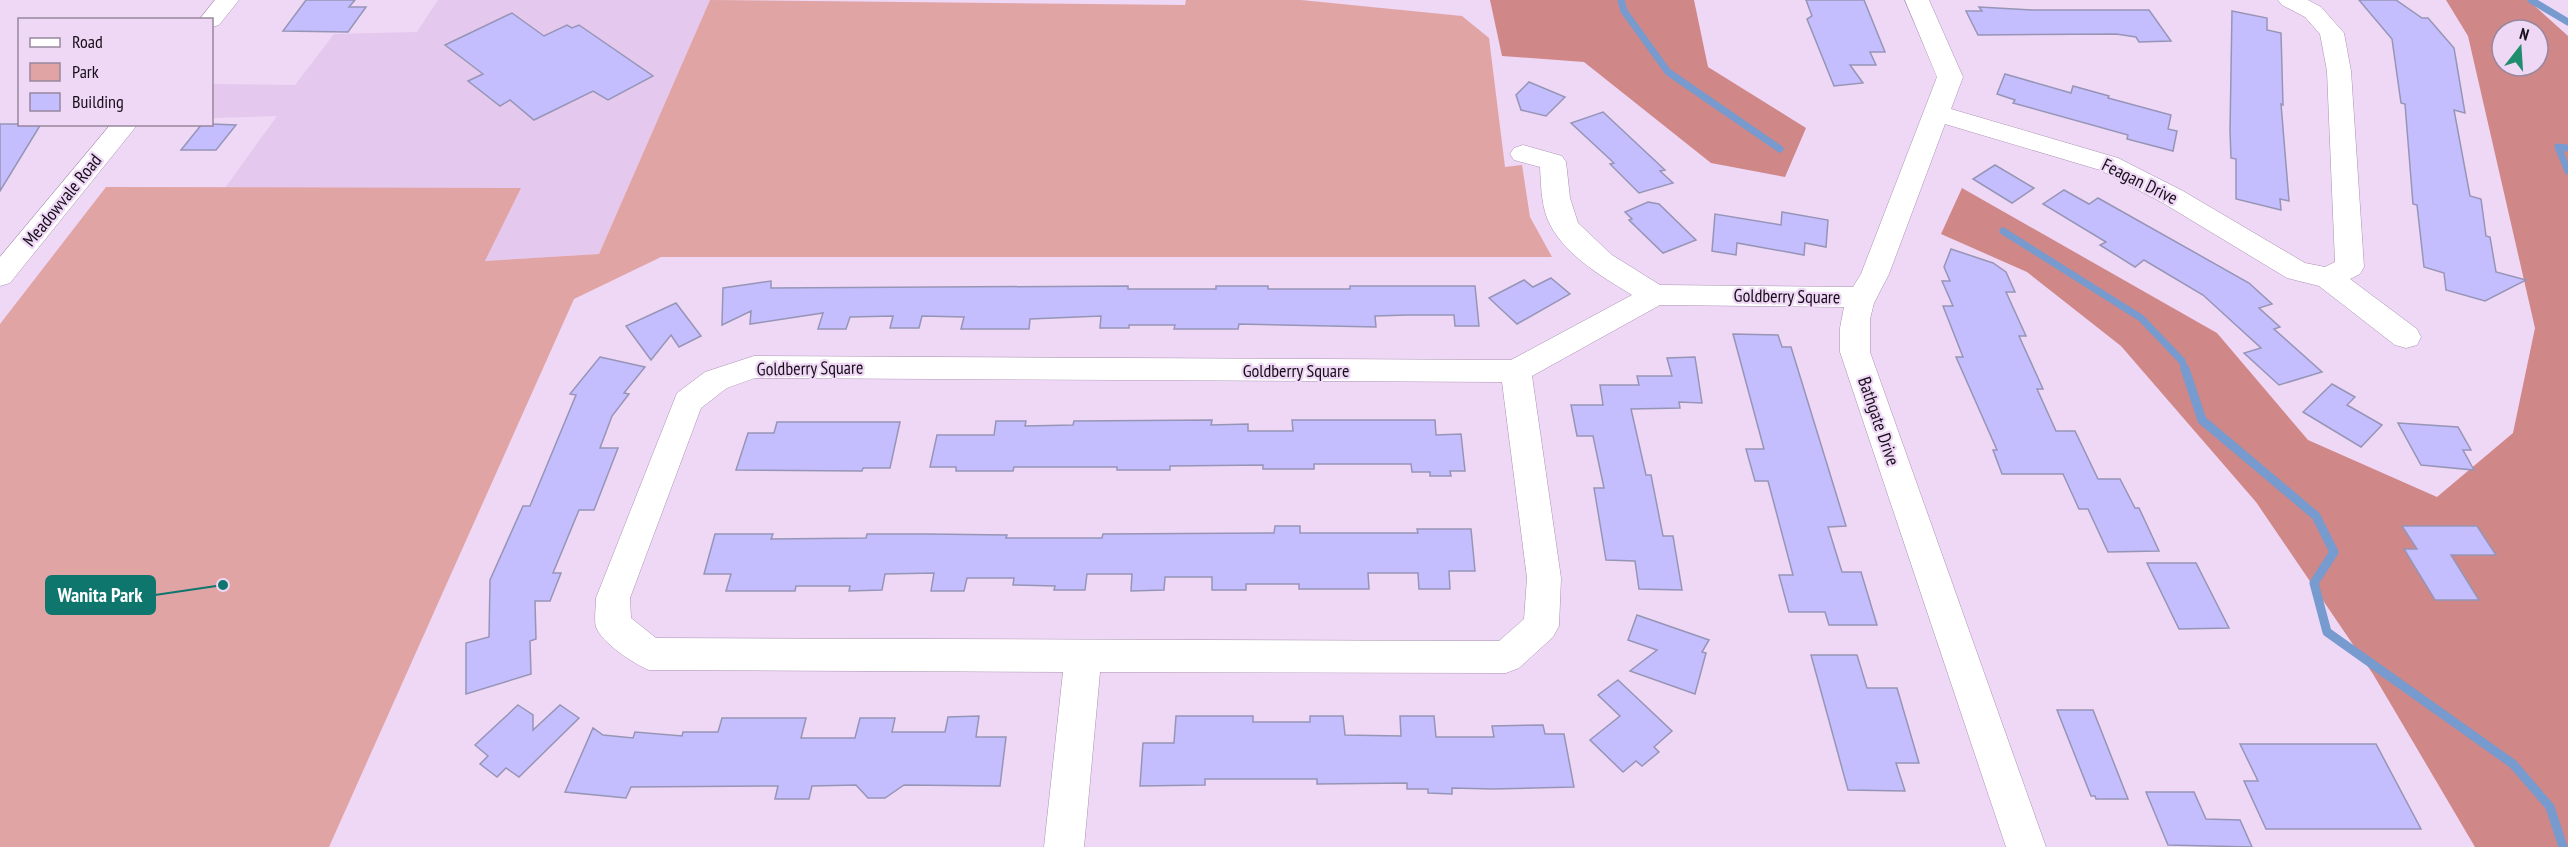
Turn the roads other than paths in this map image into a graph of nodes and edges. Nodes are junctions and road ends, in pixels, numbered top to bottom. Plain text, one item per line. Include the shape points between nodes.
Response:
1 (227, 0) edge
2 (1917, 0) edge
3 (2290, 0) edge
4 (213, 18) edge
5 (1938, 114) junction
6 (123, 126) edge
7 (1523, 154) dead end
8 (0, 276) edge
9 (2328, 279) junction
10 (1655, 295) junction
11 (1862, 297) junction
12 (2406, 337) dead end
13 (1516, 371) junction
14 (1083, 656) junction
15 (1064, 847) edge
16 (2026, 847) edge

1 - 4 street
2 - 5 street, Bathgate Drive via 1950,77
3 - 9 street via 2313,12 2332,33 2339,71 2350,267
5 - 9 street, Feagan Drive via 2109,164 2297,271
5 - 11 street, Bathgate Drive via 1875,274
6 - 8 street, Meadowvale Road
7 - 10 street via 1554,162 1562,220 1585,248 1626,280
9 - 12 street, Feagan Drive
10 - 11 street, Goldberry Square
10 - 13 street, Goldberry Square
11 - 16 street, Bathgate Drive via 1854,317 1855,352
13 - 14 street, Goldberry Square via 1544,578 1541,626 1506,657
13 - 14 street, Goldberry Square via 754,367 716,380 688,401 613,598 613,625 649,654
14 - 15 street

